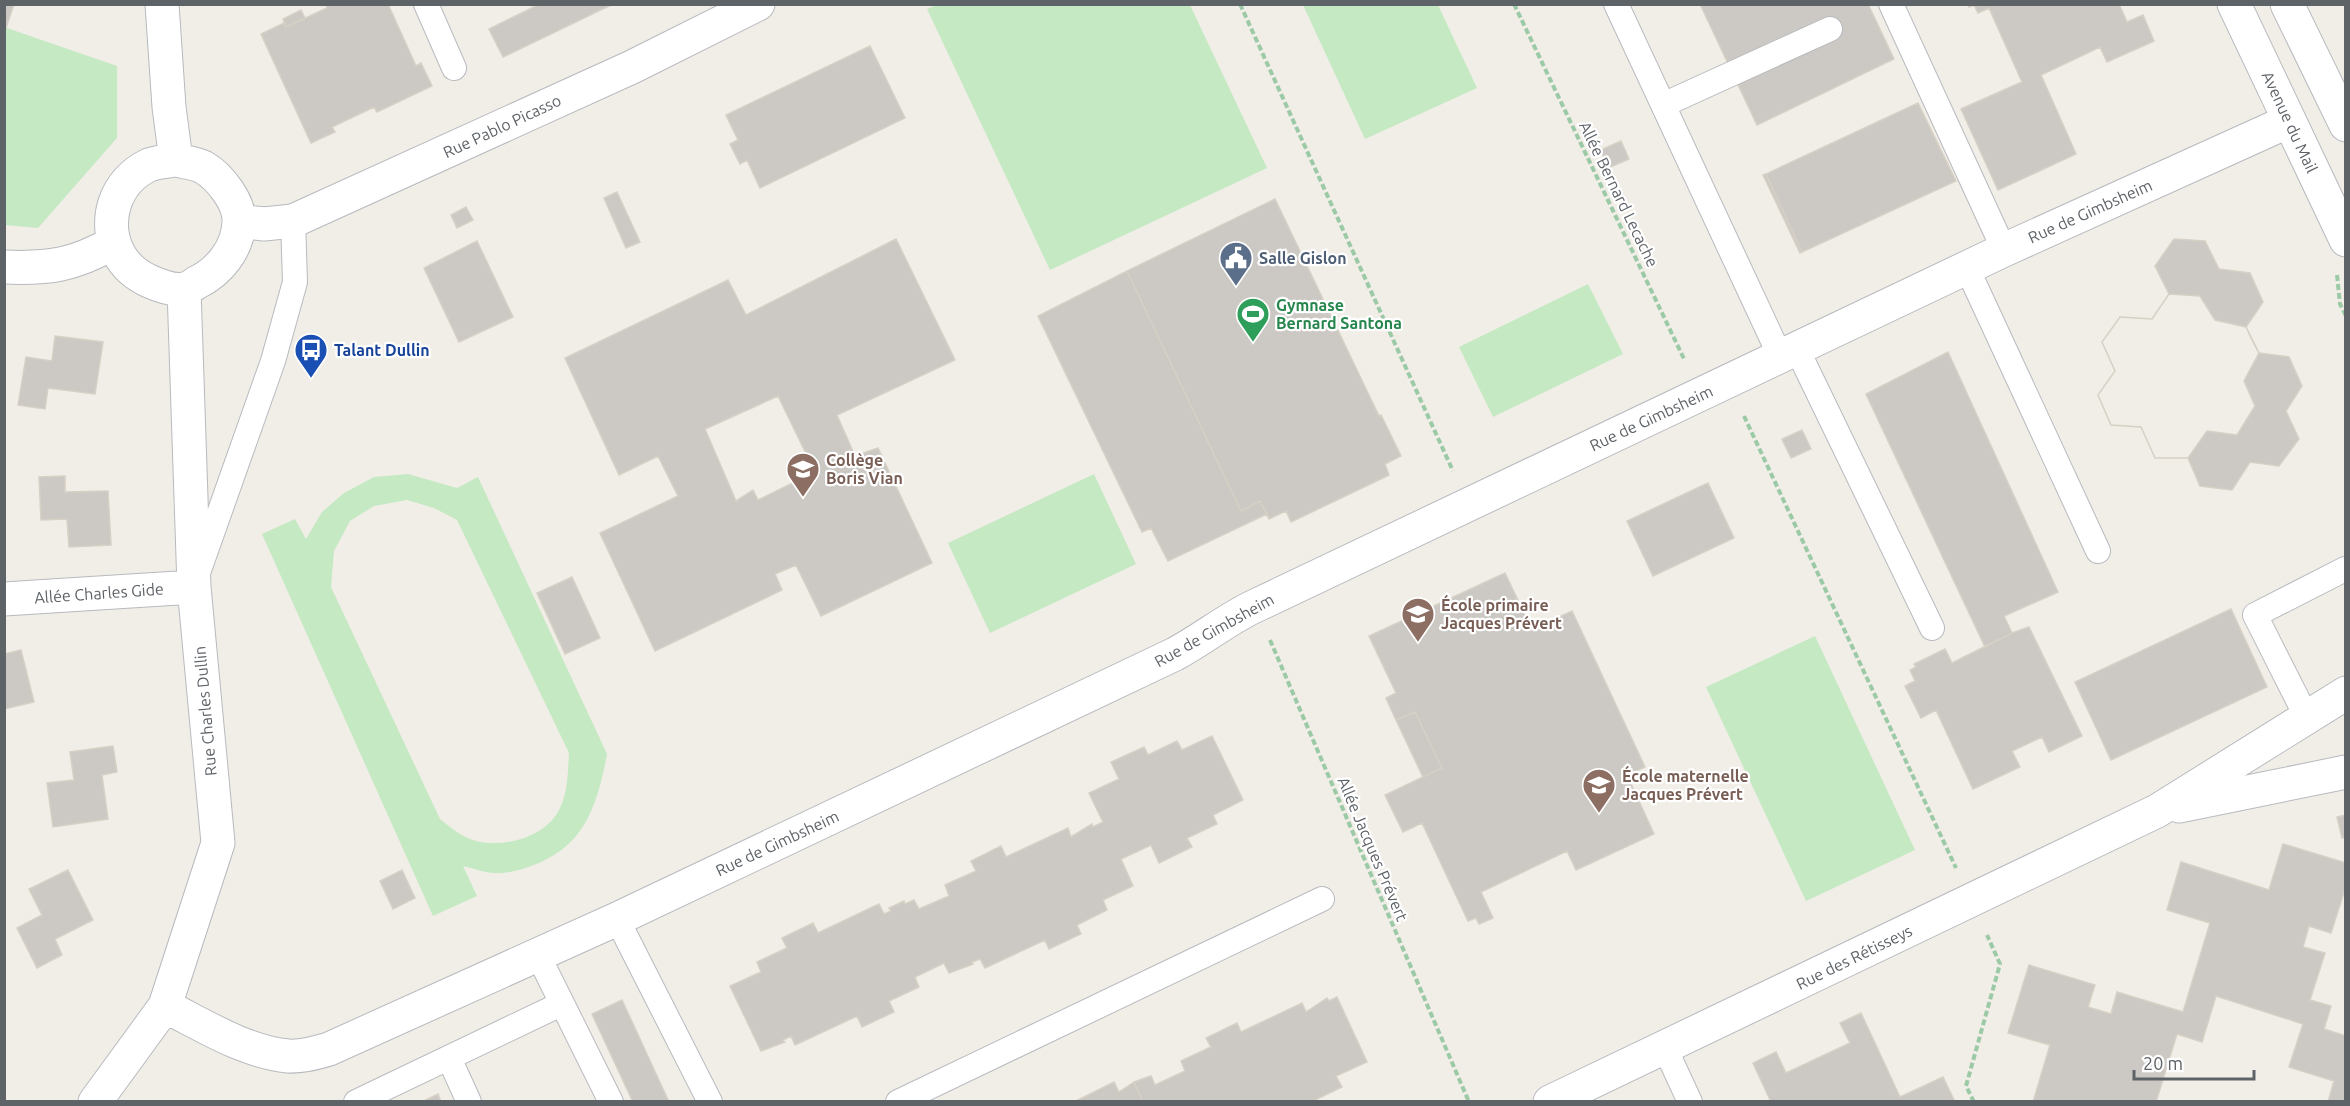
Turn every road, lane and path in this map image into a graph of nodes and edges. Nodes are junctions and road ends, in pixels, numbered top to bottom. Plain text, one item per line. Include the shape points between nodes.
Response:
1 (162, 4) edge
2 (426, 4) edge
3 (758, 4) edge
4 (1240, 4) edge
5 (1514, 4) edge
6 (1616, 4) edge
7 (1891, 4) edge
8 (2234, 4) edge
9 (2288, 4) edge
10 (1830, 29) dead end
11 (454, 68) dead end
12 (2339, 93) edge
13 (1663, 105) junction
14 (2289, 121) junction
15 (2346, 126) edge
16 (176, 160) junction
17 (239, 221) junction
18 (293, 221) junction
19 (2346, 240) edge
20 (113, 243) junction
21 (2004, 250) junction
22 (4, 267) edge
23 (1967, 268) junction
24 (184, 289) junction
25 (1788, 353) junction
26 (1715, 388) junction
27 (1468, 505) junction
28 (2098, 550) dead end
29 (2345, 569) edge
30 (194, 587) junction
31 (4, 599) edge
32 (1255, 606) junction
33 (1932, 627) dead end
34 (2346, 693) edge
35 (2307, 718) junction
36 (2346, 772) edge
37 (2157, 811) junction
38 (1322, 899) dead end
39 (1971, 900) junction
40 (617, 919) junction
41 (538, 955) junction
42 (561, 1004) junction
43 (165, 1006) junction
44 (1665, 1048) junction
45 (449, 1058) junction
46 (95, 1101) edge
47 (356, 1101) edge
48 (469, 1101) edge
49 (611, 1101) edge
50 (710, 1101) edge
51 (898, 1101) edge
52 (1469, 1101) edge
53 (1550, 1101) edge
54 (1690, 1101) edge
55 (1974, 1101) edge

1 - 16 street
2 - 11 lane
3 - 18 street, Rue Pablo Picasso via 632,67
4 - 27 path
5 - 26 path, Allée Bernard Lecache
6 - 13 lane
7 - 21 lane
8 - 14 street, Avenue du Mail
9 - 12 street
10 - 13 lane
12 - 15 street
13 - 25 lane
14 - 19 street, Avenue du Mail
14 - 21 street, Rue de Gimbsheim
16 - 17 street via 202,166 221,180
16 - 20 street via 150,165 128,179 115,200 110,223
17 - 18 street, Rue Pablo Picasso
17 - 24 street via 232,249 221,266
18 - 30 lane via 295,282 273,361
20 - 22 street via 87,258 60,265
20 - 24 street via 136,275 158,285
21 - 23 street, Rue de Gimbsheim
23 - 25 street, Rue de Gimbsheim
23 - 28 lane
24 - 30 street, Rue Charles Dullin
25 - 26 street, Rue de Gimbsheim
25 - 33 lane
26 - 27 street, Rue de Gimbsheim
26 - 39 path, Allée Bernard Lecache
27 - 32 street, Rue de Gimbsheim
29 - 35 lane via 2255,615
30 - 31 street, Allée Charles Gide
30 - 43 street, Rue Charles Dullin via 218,843
32 - 40 street, Rue de Gimbsheim via 1175,654
32 - 52 path, Allée Jacques Prévert
34 - 35 street, Rue des Rétisseys
35 - 37 street, Rue des Rétisseys
36 - 37 street, Rue des Rétisseys
37 - 39 street, Rue des Rétisseys
38 - 51 lane
39 - 44 street, Rue des Rétisseys
39 - 55 path, Allée Bernard Lecache via 2000,964 1966,1086
40 - 41 street, Rue de Gimbsheim
40 - 50 lane
41 - 42 lane
41 - 43 street, Rue de Gimbsheim via 309,1055 289,1056 246,1045
42 - 45 lane
42 - 49 lane
43 - 46 street, Rue Charles Dullin
44 - 53 street, Rue des Rétisseys
44 - 54 lane
45 - 47 lane
45 - 48 lane

